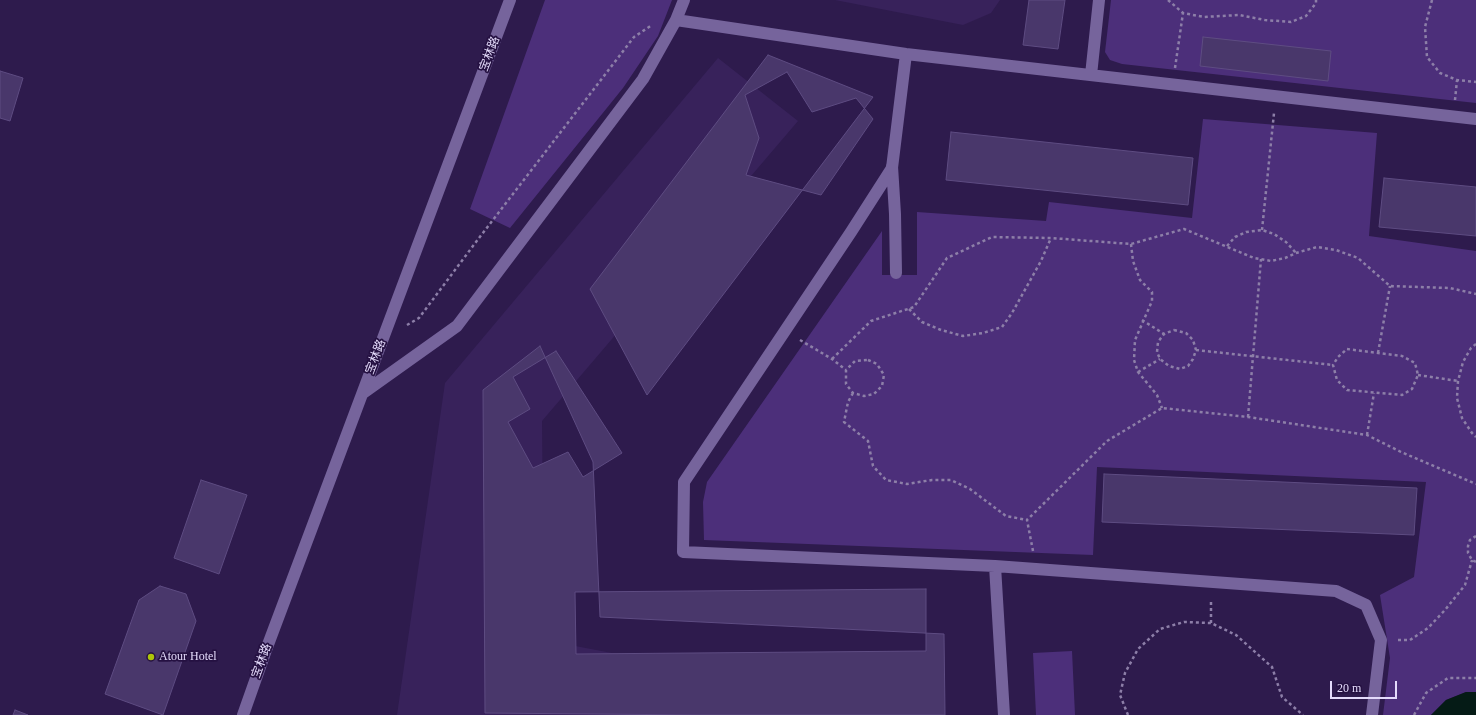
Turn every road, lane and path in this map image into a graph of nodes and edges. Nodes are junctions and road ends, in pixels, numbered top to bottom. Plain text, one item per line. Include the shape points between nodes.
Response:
1 (510, 0) edge
2 (684, 0) edge
3 (1099, 0) edge
4 (1168, 0) edge
5 (1316, 0) edge
6 (1432, 0) edge
7 (1183, 13) junction
8 (676, 20) junction
9 (906, 54) junction
10 (1091, 75) junction
11 (1476, 82) edge
12 (1173, 84) junction
13 (1276, 96) junction
14 (1476, 119) edge
15 (892, 165) junction
16 (1262, 230) junction
17 (1051, 238) junction
18 (1131, 244) junction
19 (1227, 246) junction
20 (1296, 253) junction
21 (1261, 259) junction
22 (896, 273) dead end
23 (1390, 286) junction
24 (1476, 294) edge
25 (908, 309) junction
26 (1142, 320) junction
27 (406, 326) dead end
28 (784, 331) junction
29 (1164, 334) junction
30 (1476, 344) edge
31 (1196, 350) junction
32 (1378, 353) junction
33 (1253, 357) junction
34 (832, 359) junction
35 (1160, 360) junction
36 (1333, 365) junction
37 (846, 370) junction
38 (1138, 372) junction
39 (1418, 375) junction
40 (1458, 381) junction
41 (1374, 392) junction
42 (363, 393) junction
43 (853, 393) junction
44 (1162, 408) junction
45 (1248, 417) junction
46 (1368, 435) junction
47 (1476, 438) edge
48 (1476, 484) edge
49 (1027, 520) junction
50 (1476, 535) edge
51 (1472, 560) junction
52 (1476, 562) edge
53 (995, 566) junction
54 (1036, 570) junction
55 (1212, 582) junction
56 (1210, 623) junction
57 (1381, 640) junction
58 (1476, 678) edge
59 (243, 715) edge
60 (1004, 715) edge
61 (1128, 715) edge
62 (1304, 715) edge
63 (1372, 715) edge
64 (1414, 715) edge

1 - 42 street, 宝林路
2 - 8 street
3 - 10 street
4 - 7 path
5 - 7 path via 1316,4 1306,16 1291,22 1239,15 1204,18
6 - 11 path via 1425,27 1427,57 1440,73 1457,80
7 - 12 path
8 - 9 street
8 - 27 path via 652,25 634,37 419,318
8 - 42 street via 643,79 457,326
9 - 10 street
9 - 15 street
10 - 12 street
12 - 13 street
13 - 14 street
13 - 16 path
15 - 22 street
15 - 28 street via 851,232
16 - 19 path via 1246,232
16 - 20 path via 1286,242
17 - 18 path
17 - 25 path via 992,237 947,258 914,307
17 - 25 path via 1012,314 1002,327 963,336 922,322
18 - 19 path via 1184,229
18 - 26 path via 1133,261 1140,280 1152,292 1152,300
19 - 21 path
20 - 21 path via 1271,261
20 - 23 path via 1317,247 1336,250 1358,258
21 - 33 path
23 - 24 path via 1450,288
23 - 32 path
25 - 34 path via 871,321
26 - 29 path
26 - 38 path via 1135,340 1134,360
28 - 34 path
28 - 53 street via 684,482 682,552
29 - 31 path via 1174,330 1186,333 1193,340
29 - 35 path via 1158,342 1157,352
30 - 40 path via 1463,362
31 - 33 path
31 - 35 path via 1188,366 1180,369
32 - 36 path via 1347,349
32 - 39 path via 1402,356 1415,362
33 - 36 path
33 - 45 path
34 - 37 path
35 - 38 path
36 - 41 path via 1337,380 1347,390
37 - 43 path via 846,384
37 - 43 path via 855,360 868,360 877,364 884,375 882,386 874,394 864,396
38 - 44 path via 1156,395
39 - 40 path
39 - 41 path via 1412,389 1402,396
40 - 47 path via 1457,398 1462,418
41 - 46 path
42 - 59 street, 宝林路
43 - 49 path via 848,402 844,422 868,441 873,466 886,480 907,484 951,480 970,489 1006,516
44 - 45 path
44 - 49 path via 1107,441
45 - 46 path
46 - 48 path
49 - 54 path
50 - 51 path via 1468,546
51 - 52 path
51 - 57 path via 1465,585 1428,628 1410,640
53 - 54 street
53 - 60 street
54 - 55 street
55 - 56 path
55 - 57 street via 1336,591 1366,605
56 - 61 path via 1184,622 1160,629 1138,649 1125,673 1120,695
56 - 62 path via 1236,635 1272,667 1282,697
57 - 63 street
58 - 64 path via 1448,678 1426,693

